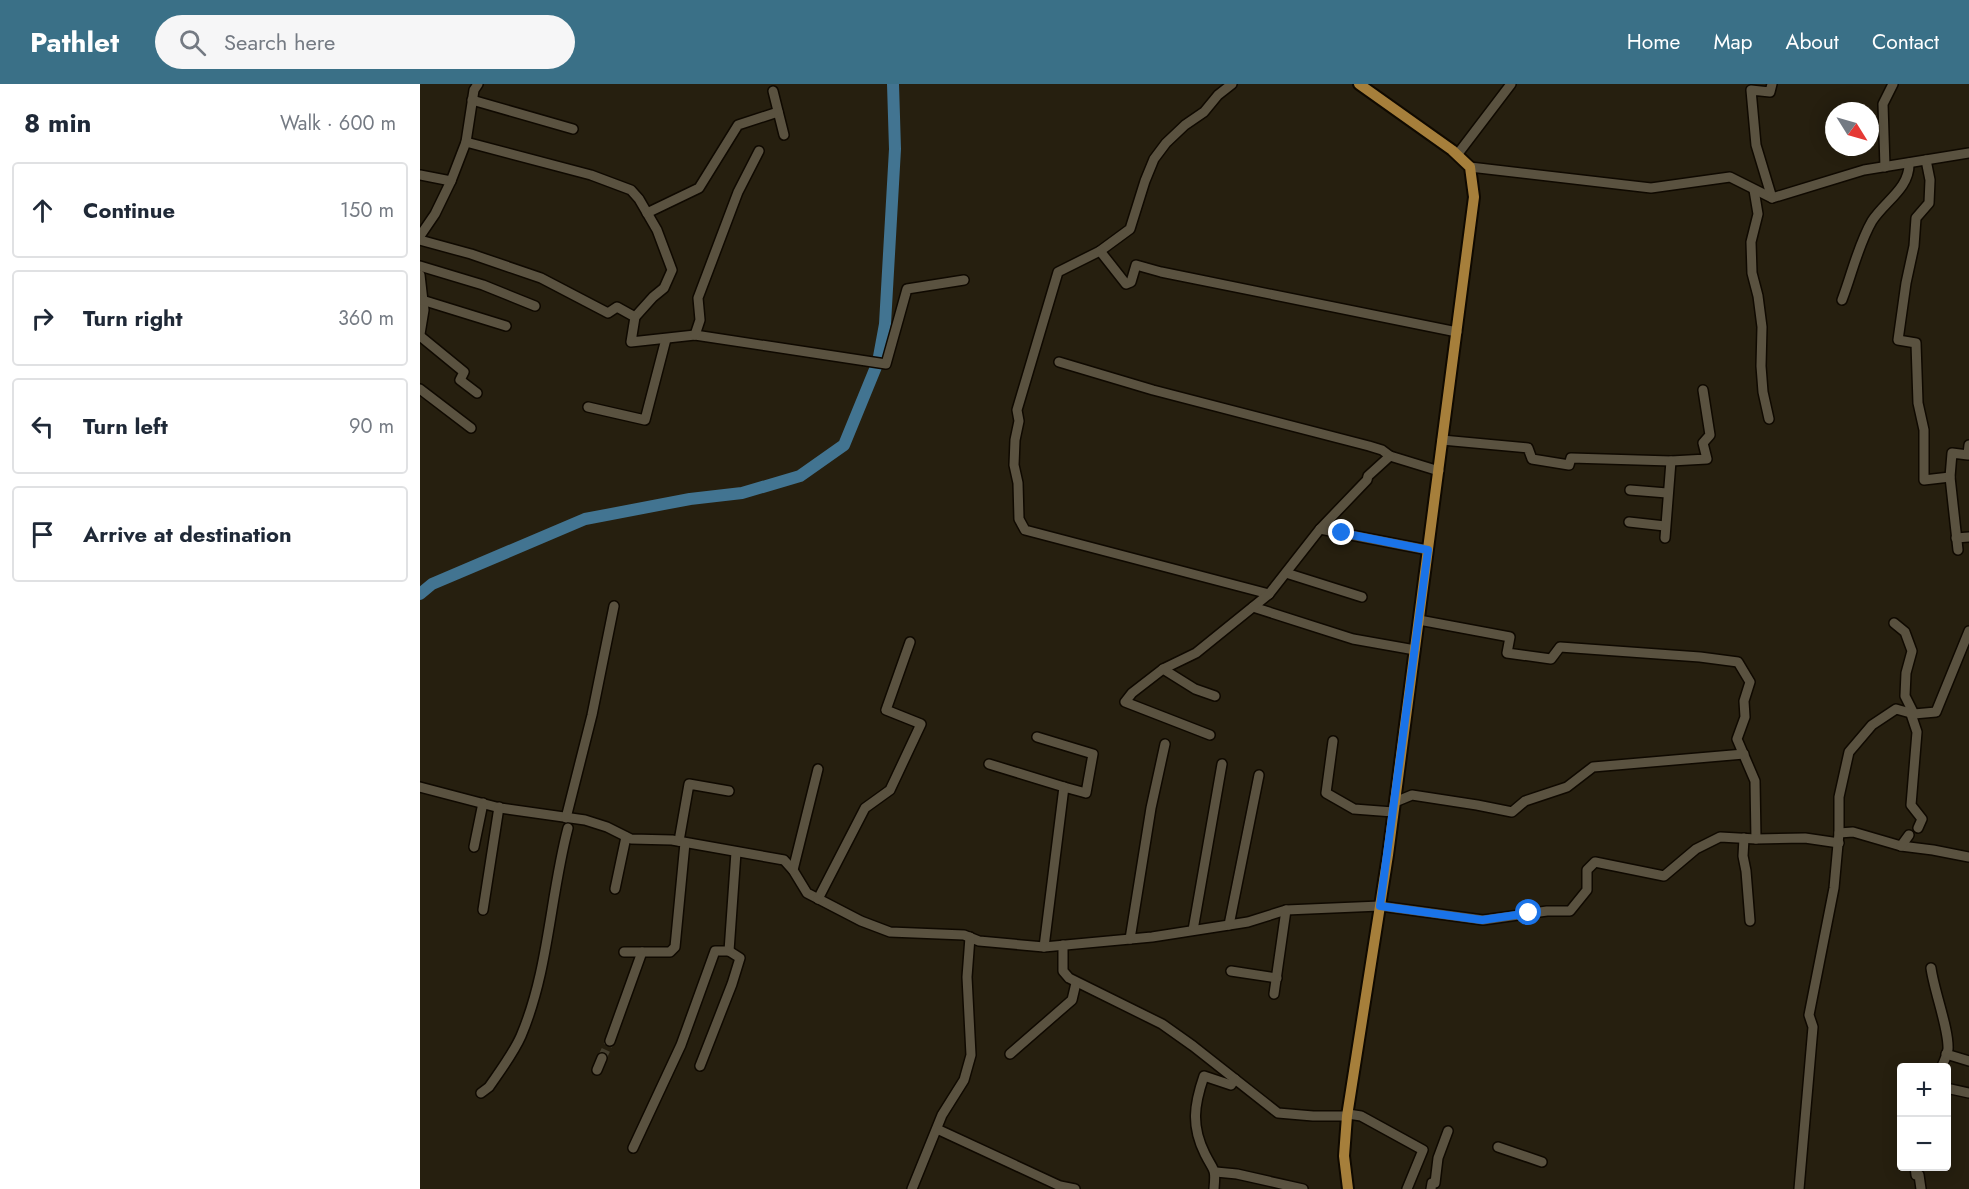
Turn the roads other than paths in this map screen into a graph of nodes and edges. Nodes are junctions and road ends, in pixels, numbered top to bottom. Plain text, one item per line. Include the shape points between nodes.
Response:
1 (478, 84) edge
2 (1232, 84) edge
3 (1359, 84) edge
4 (1511, 84) edge
5 (1772, 84) edge
6 (1893, 84) edge
7 (773, 91) dead end
8 (472, 100) junction
9 (778, 112) junction
10 (573, 129) dead end
11 (784, 135) dead end
12 (466, 142) junction
13 (759, 151) dead end
14 (1969, 153) edge
15 (1457, 155) junction
16 (1926, 160) junction
17 (1910, 163) junction
18 (1470, 167) junction
19 (1885, 167) junction
20 (420, 176) edge
21 (451, 181) junction
22 (1754, 190) junction
23 (1772, 198) junction
24 (647, 213) junction
25 (420, 238) edge
26 (1100, 251) junction
27 (420, 266) edge
28 (420, 275) edge
29 (964, 280) dead end
30 (421, 294) edge
31 (1842, 300) dead end
32 (535, 306) dead end
33 (635, 317) junction
34 (506, 326) dead end
35 (1456, 332) junction
36 (420, 335) edge
37 (695, 335) junction
38 (666, 339) junction
39 (1059, 362) dead end
40 (420, 389) edge
41 (1703, 390) dead end
42 (477, 393) dead end
43 (588, 407) dead end
44 (1769, 419) dead end
45 (471, 428) dead end
46 (1442, 440) junction
47 (1969, 445) edge
48 (1390, 456) junction
49 (1671, 461) junction
50 (1439, 471) junction
51 (1950, 477) junction
52 (1630, 490) dead end
53 (1667, 493) junction
54 (1629, 522) dead end
55 (1665, 526) junction
56 (1320, 529) junction
57 (1969, 537) edge
58 (1665, 538) dead end
59 (1956, 538) junction
60 (1428, 550) junction
61 (1958, 550) dead end
62 (1286, 573) junction
63 (1269, 594) junction
64 (1362, 597) dead end
65 (614, 606) dead end
66 (1253, 607) junction
67 (1419, 620) junction
68 (1894, 623) dead end
69 (1969, 631) edge
70 (910, 642) dead end
71 (1415, 650) junction
72 (1163, 669) junction
73 (1215, 696) dead end
74 (1913, 714) junction
75 (1210, 735) dead end
76 (1038, 737) dead end
77 (1333, 741) dead end
78 (1166, 744) dead end
79 (1744, 754) junction
80 (989, 764) dead end
81 (1222, 764) dead end
82 (818, 769) dead end
83 (1259, 775) dead end
84 (420, 787) edge
85 (1064, 787) junction
86 (729, 791) dead end
87 (483, 803) junction
88 (499, 807) junction
89 (1394, 807) junction
90 (567, 823) junction
91 (1918, 828) dead end
92 (1909, 835) dead end
93 (626, 837) junction
94 (1744, 838) junction
95 (1839, 838) junction
96 (1756, 839) junction
97 (682, 842) junction
98 (1901, 846) junction
99 (474, 847) dead end
100 (736, 852) junction
101 (1969, 857) edge
102 (793, 870) junction
103 (615, 889) dead end
104 (818, 899) junction
105 (1380, 906) junction
106 (483, 910) dead end
107 (1286, 910) junction
108 (1750, 921) dead end
109 (1229, 925) junction
110 (1193, 930) junction
111 (970, 937) junction
112 (1130, 939) junction
113 (1063, 945) junction
114 (1044, 947) junction
115 (729, 951) junction
116 (624, 952) dead end
117 (642, 952) junction
118 (1931, 968) dead end
119 (1231, 971) dead end
120 (1277, 978) junction
121 (1076, 983) junction
122 (1274, 994) dead end
123 (610, 1041) tunnel mouth
124 (1010, 1054) dead end
125 (1946, 1054) junction
126 (602, 1058) tunnel mouth
127 (1969, 1060) edge
128 (1943, 1063) edge
129 (700, 1066) dead end
130 (597, 1070) dead end
131 (1235, 1079) junction
132 (1951, 1089) edge
133 (481, 1093) dead end
134 (1969, 1093) edge
135 (1347, 1115) junction
136 (936, 1129) junction
137 (1448, 1131) dead end
138 (1498, 1147) dead end
139 (633, 1148) dead end
140 (1542, 1162) dead end
141 (1916, 1171) edge
142 (1216, 1172) junction
143 (912, 1189) edge
144 (1075, 1189) edge
145 (1214, 1189) edge
146 (1303, 1189) edge
147 (1348, 1189) edge
148 (1407, 1189) edge
149 (1431, 1189) edge
150 (1799, 1189) edge
151 (1921, 1189) edge

1 - 8 street
2 - 26 street via 1166,143 1144,180 1130,230
3 - 15 main road
4 - 15 street
5 - 23 street via 1770,92 1750,90 1756,145
6 - 19 street via 1883,104
7 - 9 street
8 - 10 street
8 - 12 street
9 - 11 street
9 - 24 street via 738,125 699,188
12 - 21 street
12 - 24 street via 612,182 631,190
13 - 37 street via 738,192 698,298 700,320
14 - 16 street
15 - 18 main road
16 - 17 street
16 - 51 street via 1929,203 1916,218 1898,340 1916,343 1924,480
17 - 19 street
17 - 31 street via 1910,175 1873,220 1859,248
18 - 22 street via 1651,188 1730,177
18 - 35 main road via 1474,196
19 - 23 street
20 - 21 street
21 - 25 street
22 - 23 street
22 - 44 street via 1758,214 1751,242 1752,273 1762,327 1761,366
24 - 33 street via 672,270 664,288
25 - 33 street via 541,278 608,313 617,307
26 - 35 street via 1126,284 1131,282 1136,265
26 - 63 street via 1058,272 1017,410 1014,465 1019,519 1025,530
27 - 32 street
28 - 30 street
29 - 37 street via 907,289 886,364
30 - 34 street
30 - 36 street via 424,310
33 - 38 street via 631,342
35 - 46 main road
36 - 42 street via 464,372 460,380
37 - 38 street
38 - 43 street via 645,420
39 - 48 street via 1369,446
40 - 45 street
41 - 49 street via 1710,435 1703,443 1707,459
46 - 49 street via 1527,448 1532,459 1569,465 1571,458
46 - 50 main road
47 - 51 street via 1968,455 1952,453
48 - 50 street
48 - 56 street
49 - 53 street
50 - 60 main road
51 - 59 street
52 - 53 street
53 - 55 street
54 - 55 street
55 - 58 street
56 - 60 street
56 - 62 street
57 - 59 street
59 - 61 street
60 - 67 main road
62 - 63 street
62 - 64 street
63 - 66 street
65 - 90 street
66 - 71 street via 1353,639
66 - 72 street via 1196,653
67 - 71 main road
67 - 79 street via 1510,637 1507,653 1551,659 1560,647 1738,662 1750,682 1737,739
68 - 74 street via 1905,632 1912,651 1905,696
69 - 74 street via 1936,712
70 - 104 street via 886,710 921,724 890,790 865,808
71 - 89 main road
72 - 73 street via 1195,689
72 - 75 street via 1125,702
74 - 91 street via 1917,732 1911,805 1922,819
74 - 95 street via 1896,709 1872,725 1849,752 1839,797
76 - 85 street via 1094,754 1086,793
77 - 89 street via 1326,793 1354,809
78 - 112 street via 1151,808
79 - 89 street via 1593,767 1567,787 1525,801 1512,812 1412,795
79 - 96 street via 1755,781
80 - 85 street
81 - 110 street
82 - 102 street
83 - 109 street
84 - 87 street
85 - 114 street
86 - 97 street via 689,784
87 - 88 street
87 - 99 street
88 - 90 street
88 - 106 street
89 - 105 main road
90 - 93 street via 585,820
90 - 133 street via 545,949 528,1016 505,1063
92 - 98 street
93 - 97 street
93 - 103 street
94 - 96 street
94 - 105 street via 1720,837 1696,849 1664,876 1595,862 1587,870 1587,890 1570,911 1482,920
94 - 108 street
95 - 96 street
95 - 98 street via 1853,832
95 - 150 street via 1834,888 1809,1015 1813,1027
97 - 100 street
97 - 117 street via 675,947 670,951
98 - 101 street
100 - 102 street via 784,860
100 - 115 street
102 - 104 street via 807,893
104 - 111 street via 890,932
105 - 107 street
105 - 135 main road
107 - 109 street
107 - 120 street
109 - 110 street
110 - 112 street
111 - 114 street
111 - 136 street via 967,977 971,1055 964,1080
112 - 113 street
113 - 114 street
113 - 121 street via 1063,971
115 - 129 street via 740,958
115 - 139 street via 715,951 681,1045
116 - 117 street
117 - 123 street
118 - 125 street via 1947,1037
119 - 120 street
120 - 122 street
121 - 124 street via 1072,1000
121 - 131 street via 1162,1024
125 - 127 street
125 - 128 street
126 - 130 street
131 - 135 street via 1278,1113
131 - 142 street via 1231,1084 1204,1076 1196,1102 1195,1124
132 - 134 street
135 - 147 main road via 1344,1156
135 - 148 street via 1361,1116 1423,1150
136 - 143 street
136 - 144 street via 1060,1186
137 - 149 street
138 - 140 street
141 - 151 street
142 - 145 street
142 - 146 street

